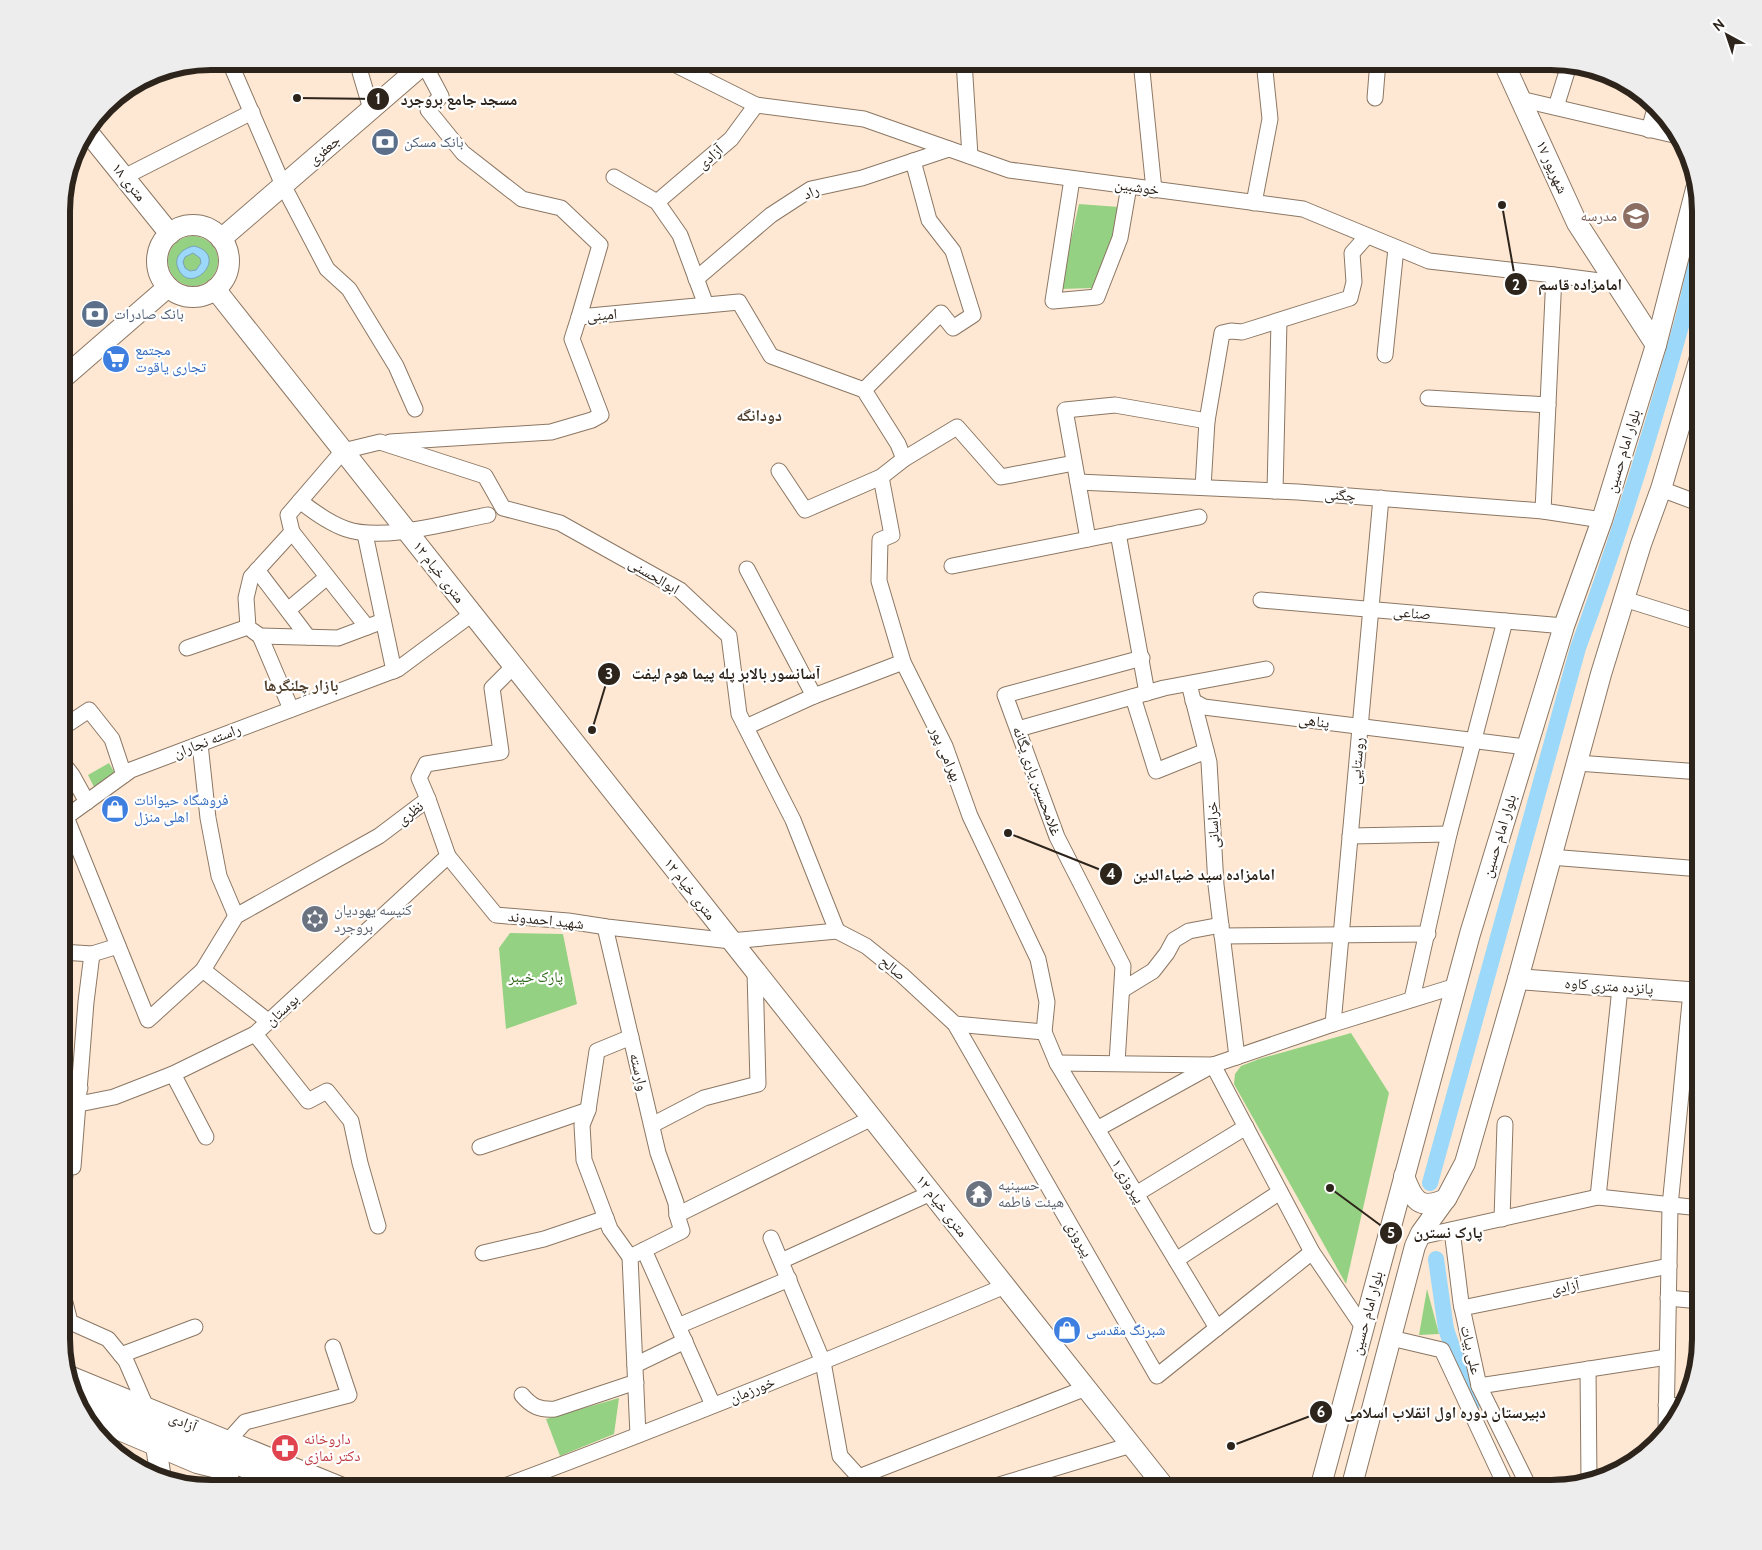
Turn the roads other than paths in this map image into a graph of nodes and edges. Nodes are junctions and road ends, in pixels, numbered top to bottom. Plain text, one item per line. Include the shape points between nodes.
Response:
1 (233, 70) edge
2 (360, 70) edge
3 (418, 70) edge
4 (429, 70) edge
5 (686, 70) edge
6 (965, 70) edge
7 (1142, 70) edge
8 (1265, 70) edge
9 (1377, 70) edge
10 (1507, 70) edge
11 (1567, 71) edge
12 (1375, 98) dead end
13 (1520, 99) junction
14 (756, 105) junction
15 (1556, 107) junction
16 (371, 109) junction
17 (252, 112) junction
18 (1654, 114) edge
19 (1649, 130) junction
20 (1669, 134) edge
21 (92, 137) edge
22 (949, 149) junction
23 (970, 156) junction
24 (913, 161) junction
25 (124, 177) junction
26 (614, 177) dead end
27 (1072, 179) junction
28 (283, 184) junction
29 (1128, 186) junction
30 (1154, 190) junction
31 (657, 202) junction
32 (1254, 203) junction
33 (1692, 205) edge
34 (170, 234) junction
35 (1367, 236) junction
36 (221, 239) junction
37 (1396, 248) junction
38 (1554, 275) junction
39 (696, 279) junction
40 (1615, 283) junction
41 (168, 287) junction
42 (215, 289) junction
43 (706, 306) junction
44 (578, 317) junction
45 (1279, 320) junction
46 (1656, 345) junction
47 (1386, 355) dead end
48 (70, 371) edge
49 (1692, 385) edge
50 (864, 390) junction
51 (1428, 398) dead end
52 (1548, 405) junction
53 (415, 410) dead end
54 (1207, 421) junction
55 (380, 442) junction
56 (343, 451) junction
57 (904, 459) junction
58 (1074, 463) junction
59 (779, 470) dead end
60 (881, 477) junction
61 (1078, 482) junction
62 (1203, 488) junction
63 (1661, 490) junction
64 (1275, 491) junction
65 (1382, 498) junction
66 (300, 501) junction
67 (1692, 501) edge
68 (1543, 510) junction
69 (488, 514) dead end
70 (1199, 517) dead end
71 (1602, 520) junction
72 (287, 524) junction
73 (406, 531) junction
74 (1118, 533) junction
75 (365, 534) junction
76 (1088, 539) junction
77 (952, 566) dead end
78 (747, 569) dead end
79 (257, 570) junction
80 (327, 577) junction
81 (1624, 599) junction
82 (1261, 600) dead end
83 (288, 610) junction
84 (1371, 610) junction
85 (472, 614) junction
86 (1692, 620) edge
87 (383, 621) junction
88 (1505, 621) junction
89 (1564, 626) junction
90 (367, 627) junction
91 (254, 632) junction
92 (308, 637) junction
93 (187, 648) dead end
94 (1142, 658) junction
95 (903, 662) junction
96 (514, 666) junction
97 (1266, 669) dead end
98 (394, 671) junction
99 (1189, 684) junction
100 (1140, 695) junction
101 (814, 696) junction
102 (1193, 701) junction
103 (291, 709) junction
104 (70, 723) edge
105 (1361, 726) junction
106 (746, 727) junction
107 (1018, 729) junction
108 (1474, 740) junction
109 (200, 744) junction
110 (1526, 747) junction
111 (1206, 751) junction
112 (1577, 763) junction
113 (1692, 771) edge
114 (70, 772) edge
115 (124, 775) junction
116 (428, 799) junction
117 (87, 802) junction
118 (70, 814) edge
119 (70, 827) edge
120 (1450, 834) junction
121 (1350, 836) junction
122 (448, 856) junction
123 (1550, 857) junction
124 (1692, 868) edge
125 (236, 916) junction
126 (605, 927) junction
127 (1222, 930) junction
128 (836, 931) junction
129 (1428, 934) junction
130 (1342, 935) junction
131 (731, 941) junction
132 (118, 946) junction
133 (70, 953) edge
134 (92, 954) junction
135 (203, 970) junction
136 (756, 971) junction
137 (1518, 979) junction
138 (1456, 986) junction
139 (1620, 988) junction
140 (1122, 990) junction
141 (1692, 993) edge
142 (1412, 999) junction
143 (269, 1022) junction
144 (955, 1024) junction
145 (1333, 1024) junction
146 (1692, 1026) edge
147 (1044, 1032) junction
148 (255, 1034) junction
149 (631, 1037) junction
150 (1237, 1057) junction
151 (1058, 1063) junction
152 (1117, 1063) junction
153 (1213, 1065) junction
154 (173, 1074) junction
155 (80, 1088) junction
156 (70, 1090) edge
157 (79, 1104) junction
158 (588, 1110) junction
159 (872, 1118) junction
160 (1505, 1124) dead end
161 (652, 1125) junction
162 (1246, 1127) junction
163 (1097, 1129) junction
164 (206, 1136) dead end
165 (480, 1147) dead end
166 (70, 1167) edge
167 (1404, 1176) junction
168 (1280, 1192) junction
169 (931, 1193) junction
170 (1136, 1194) junction
171 (1598, 1197) junction
172 (1446, 1198) junction
173 (1670, 1206) junction
174 (1692, 1207) edge
175 (677, 1215) junction
176 (606, 1218) junction
177 (1502, 1219) junction
178 (378, 1226) dead end
179 (1452, 1230) junction
180 (1388, 1235) junction
181 (1419, 1237) junction
182 (771, 1238) dead end
183 (1312, 1252) junction
184 (483, 1253) dead end
185 (637, 1254) junction
186 (1176, 1260) junction
187 (781, 1261) junction
188 (1669, 1266) junction
189 (788, 1279) junction
190 (1005, 1286) junction
191 (1668, 1298) junction
192 (1692, 1300) edge
193 (1462, 1308) junction
194 (70, 1322) edge
195 (678, 1326) junction
196 (195, 1327) dead end
197 (1363, 1327) junction
198 (1217, 1328) junction
199 (1391, 1338) junction
200 (684, 1341) junction
201 (333, 1347) dead end
202 (121, 1355) junction
203 (1668, 1357) junction
204 (823, 1362) junction
205 (635, 1365) junction
206 (1588, 1369) junction
207 (76, 1379) edge
208 (636, 1382) junction
209 (1479, 1386) junction
210 (1086, 1388) junction
211 (522, 1395) dead end
212 (85, 1400) edge
213 (714, 1405) junction
214 (1666, 1405) junction
215 (1675, 1406) edge
216 (146, 1407) junction
217 (96, 1420) edge
218 (1666, 1420) edge
219 (638, 1435) junction
220 (228, 1441) junction
221 (1131, 1445) junction
222 (156, 1446) junction
223 (160, 1470) edge
224 (1588, 1475) edge
225 (277, 1480) edge
226 (283, 1480) edge
227 (286, 1480) edge
228 (520, 1480) edge
229 (1016, 1480) edge
230 (1159, 1480) edge
231 (1322, 1480) edge
232 (1353, 1480) edge
233 (1503, 1480) edge
234 (1526, 1480) edge

1 - 17 street
2 - 16 street
3 - 16 main road, جعفری
4 - 44 street, امینی via 440,96 428,110 463,153 522,199 561,208 600,245
5 - 14 street, خوشبین
6 - 23 street
7 - 30 street
8 - 32 street via 1270,119
9 - 12 street
10 - 13 main road, ۱۷ شهریور
11 - 15 street
13 - 15 street
13 - 40 main road, ۱۷ شهریور via 1577,223
14 - 22 street, خوشبین via 864,119
14 - 31 street, آزادی via 731,138
15 - 19 street
16 - 28 main road, جعفری
17 - 25 street
17 - 28 street
18 - 19 street
19 - 20 street
21 - 25 main road, ۱۸ متری
22 - 23 street, خوشبین
22 - 24 street, راد
23 - 27 street, خوشبین via 1009,170
24 - 39 street, راد via 862,178 811,189 771,215
24 - 50 street via 929,220 954,251 973,315 952,328 941,313
25 - 34 main road, ۱۸ متری
26 - 31 street
27 - 29 street, خوشبین
27 - 29 street via 1052,301 1096,298 1120,238
28 - 36 main road, جعفری
28 - 53 street via 327,270 349,290 396,366
29 - 30 street, خوشبین
30 - 32 street, خوشبین
31 - 39 street via 680,235
32 - 35 street, خوشبین via 1302,209
33 - 46 main road, بلوار امام حسین
34 - 36 main road via 191,225 212,231
34 - 41 main road via 158,250 157,260 160,275
35 - 37 street, خوشبین
35 - 45 street via 1352,253 1354,282 1350,298
36 - 42 main road via 228,265 223,280
37 - 38 street, خوشبین via 1429,261
37 - 47 street
38 - 40 street, خوشبین
38 - 52 street
39 - 43 street
40 - 46 main road, ۱۷ شهریور
41 - 42 main road via 186,297 197,297
41 - 48 main road
42 - 56 main road, ۱۲ متری خیام
43 - 44 street, امینی
43 - 50 street, امینی via 739,302 771,356
44 - 55 street via 572,339 601,415 551,432
45 - 54 street via 1242,332 1222,333
45 - 64 street
46 - 71 main road, بلوار امام حسین
49 - 63 main road, بلوار امام حسین
50 - 57 street
51 - 52 street
52 - 68 street
54 - 58 street via 1115,405 1064,410
54 - 62 street
55 - 56 street
55 - 106 street, ابوالحسنی via 485,476 503,508 560,522 680,590 729,636 739,714
56 - 66 street
56 - 73 main road, ۱۲ متری خیام
57 - 58 street via 957,427 1001,477
57 - 60 street
58 - 61 street
59 - 60 street via 805,510
60 - 95 street, بهرامی پور via 892,535 880,540 879,581
61 - 62 street, چگنی
61 - 76 street
62 - 64 street, چگنی
63 - 67 street
63 - 81 main road, بلوار امام حسین
64 - 65 street, چگنی
65 - 68 street, چگنی
65 - 84 street, روستایی
66 - 72 street
66 - 75 street via 321,518
68 - 71 street, چگنی
69 - 73 street
70 - 74 street
71 - 89 main road, بلوار امام حسین
72 - 79 street
72 - 80 street
73 - 75 street
73 - 85 main road, ۱۲ متری خیام
74 - 76 street
74 - 94 street
75 - 87 street
76 - 77 street
78 - 101 street
79 - 83 street
79 - 91 street via 251,577 246,598
80 - 83 street
80 - 90 street
81 - 86 street
81 - 112 main road, بلوار امام حسین
82 - 84 street, صناعی
83 - 92 street
84 - 88 street, صناعی
84 - 105 street, روستایی
85 - 96 main road, ۱۲ متری خیام
85 - 98 street
87 - 90 street
87 - 98 street
88 - 89 street, صناعی
88 - 108 street
89 - 110 main road, بلوار امام حسین
90 - 92 street via 338,638
91 - 92 street
91 - 93 street
91 - 103 street
94 - 100 street
94 - 107 street, غلامحسین یاری یگانه via 1005,694
95 - 101 street
95 - 147 street, بهرامی پور via 945,746 970,816 1038,959 1047,1002
96 - 116 street, نظری via 492,688 501,752 426,764 419,778
96 - 131 main road, ۱۲ متری خیام
97 - 99 street
98 - 103 street, راسته نجاران
99 - 100 street
99 - 102 street, خراسانی
100 - 107 street
100 - 111 street via 1156,771
101 - 106 street
102 - 105 street, پناهی via 1204,707
102 - 111 street, خراسانی
103 - 109 street, راسته نجاران
104 - 115 street via 89,710 112,739
105 - 108 street, پناهی
105 - 121 street, روستایی
106 - 128 street, ابوالحسنی via 793,820
107 - 140 street, غلامحسین یاری یگانه via 1057,837 1123,966
108 - 110 street, پناهی
108 - 120 street
109 - 115 street, راسته نجاران
109 - 125 street via 208,818 219,876
110 - 138 main road, بلوار امام حسین
111 - 127 street, خراسانی
112 - 113 street
112 - 123 main road, بلوار امام حسین
114 - 117 street
115 - 117 street, راسته نجاران
116 - 122 street, شهید احمدوند
116 - 125 street, نظری via 379,836
117 - 118 street, راسته نجاران
119 - 132 street, راسته نجاران
120 - 121 street
120 - 129 street
121 - 130 street, روستایی
122 - 126 street, شهید احمدوند via 496,914
122 - 143 street, بوستان
123 - 124 street
123 - 137 main road, بلوار امام حسین
125 - 135 street
126 - 131 street, شهید احمدوند
126 - 149 street, وارسته
127 - 130 street
127 - 140 street via 1189,931 1174,940 1152,970
127 - 150 street, خراسانی
128 - 131 street
128 - 144 street, صالح via 866,946
129 - 130 street
129 - 142 street
130 - 145 street, روستایی
131 - 136 main road, ۱۲ متری خیام
132 - 134 street
132 - 135 street via 148,1020
133 - 134 street
134 - 155 street
135 - 143 street
136 - 159 main road, ۱۲ متری خیام
136 - 161 street via 758,1084 704,1098
137 - 139 main road, پانزده متری کاوه
137 - 172 main road, بلوار امام حسین via 1465,1163
138 - 142 street
138 - 167 main road, بلوار امام حسین
139 - 141 main road, پانزده متری کاوه
139 - 171 street
140 - 152 street, غلامحسین یاری یگانه
142 - 145 street
143 - 148 street, بوستان
144 - 147 street
144 - 198 street, پیروزی via 1157,1376
145 - 150 street
146 - 173 street
147 - 151 street, پیروزی ۱
148 - 154 street, بوستان
148 - 178 street via 308,1101 327,1091 351,1120
149 - 158 street via 597,1051
149 - 161 street, وارسته
150 - 153 street
151 - 152 street
151 - 163 street, پیروزی ۱
152 - 153 street
153 - 162 street
153 - 163 street
154 - 157 street, بوستان via 114,1097
154 - 164 street
155 - 156 street
155 - 157 street
157 - 166 street via 73,1167
158 - 165 street
158 - 176 street via 582,1125 584,1160
159 - 169 main road, ۱۲ متری خیام
159 - 175 street
160 - 177 street
161 - 175 street, وارسته
162 - 168 street
162 - 170 street
163 - 170 street, پیروزی ۱
167 - 172 main road via 1417,1201 1429,1205
167 - 180 main road, بلوار امام حسین
168 - 183 street
168 - 186 street
169 - 187 street
169 - 190 main road, ۱۲ متری خیام
170 - 186 street, پیروزی ۱
171 - 173 street
171 - 177 street
172 - 181 main road, بلوار امام حسین
173 - 174 street
173 - 188 street
175 - 185 street, وارسته via 682,1231
176 - 184 street via 544,1239
176 - 185 street via 610,1229
177 - 179 street
179 - 181 street
179 - 193 street, علی بیات
180 - 181 main road via 1394,1227 1406,1222
180 - 197 main road, بلوار امام حسین
181 - 199 main road, بلوار امام حسین
182 - 187 street
183 - 197 street
183 - 198 street
185 - 195 street
185 - 205 street
186 - 198 street, پیروزی ۱
187 - 189 street
188 - 191 street
188 - 193 street, آزادی
189 - 195 street
189 - 204 street
190 - 204 street, خورزمان
190 - 210 main road, ۱۲ متری خیام
191 - 192 street
191 - 203 street
193 - 209 street, علی بیات
194 - 202 street via 108,1339
195 - 200 street
196 - 202 street
197 - 231 main road, بلوار امام حسین
199 - 232 main road, بلوار امام حسین
199 - 233 street, علی بیات via 1442,1350
200 - 205 street
200 - 213 street
201 - 220 street via 349,1395 245,1422
202 - 216 street
203 - 206 street
203 - 214 street
204 - 210 street via 840,1456 859,1477
204 - 213 street, خورزمان
205 - 208 street
206 - 209 street
206 - 224 street
207 - 216 main road, آزادی
208 - 211 street via 555,1409 534,1407
208 - 219 street
209 - 234 street, علی بیات
210 - 221 main road, ۱۲ متری خیام
212 - 226 main road
213 - 219 street, خورزمان
214 - 215 street
214 - 218 street
216 - 220 main road, آزادی
217 - 222 main road
219 - 228 street, خورزمان
220 - 227 main road, آزادی
221 - 229 street
221 - 230 main road, ۱۲ متری خیام
222 - 223 main road
222 - 225 main road via 197,1463

